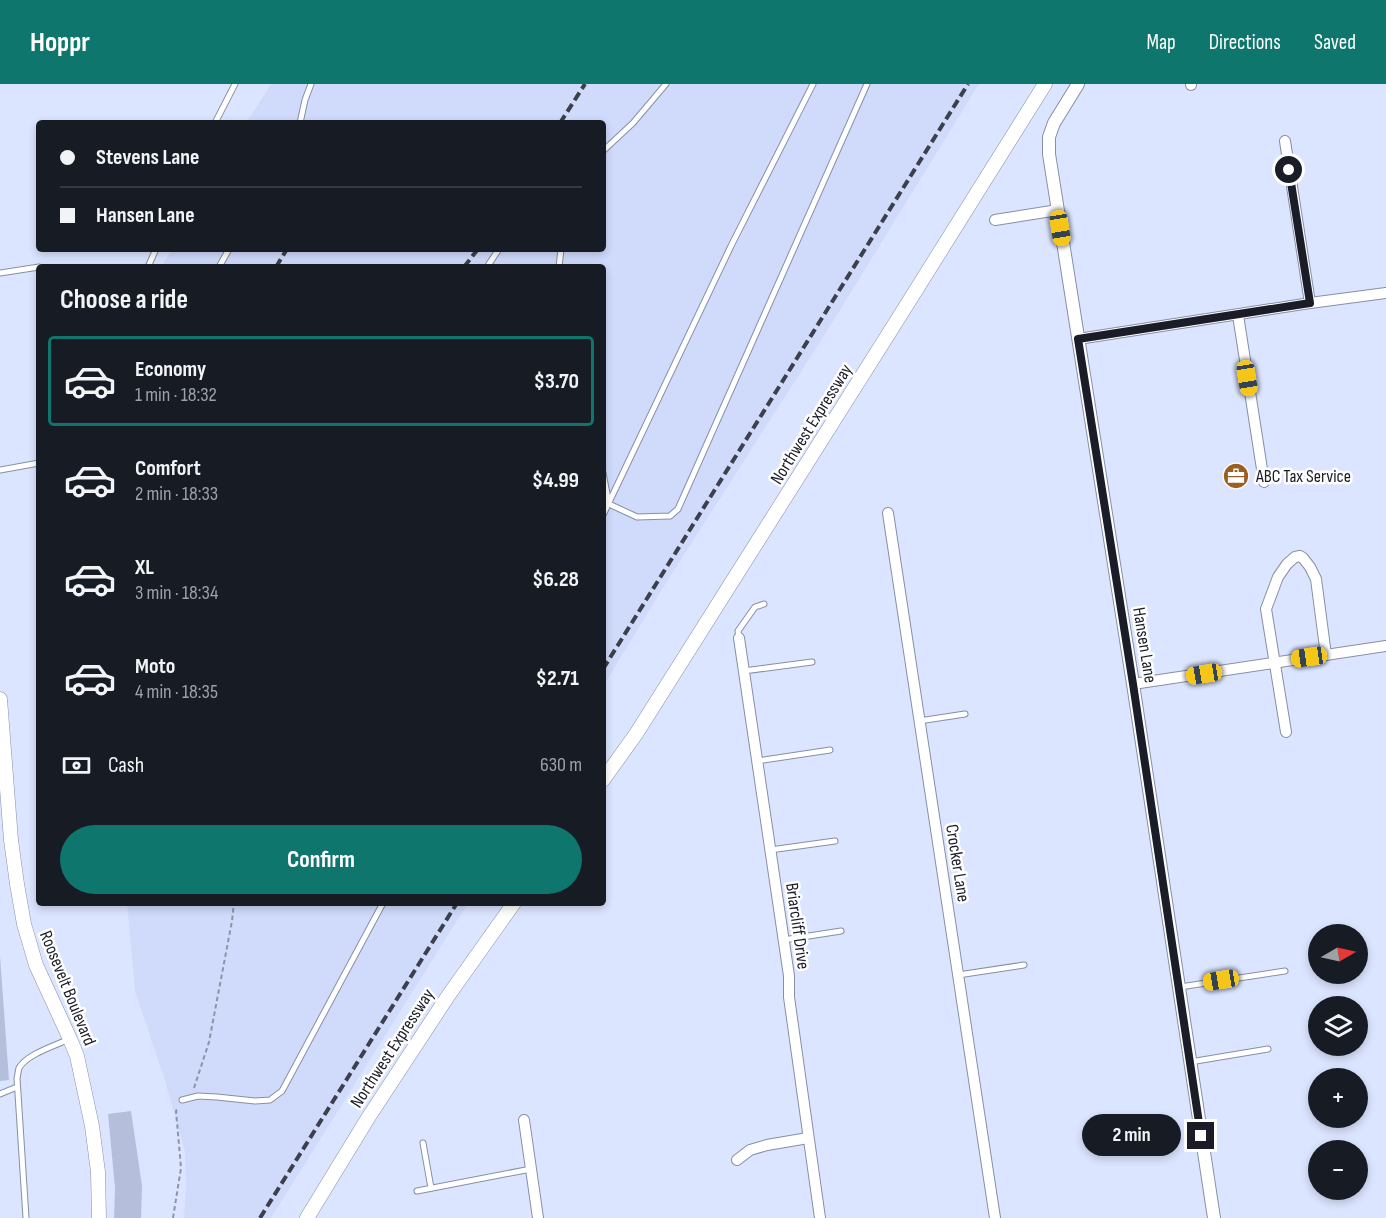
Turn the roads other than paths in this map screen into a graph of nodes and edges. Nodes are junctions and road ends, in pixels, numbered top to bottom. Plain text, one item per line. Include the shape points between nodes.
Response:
1 (235, 84) edge
2 (311, 84) edge
3 (666, 84) edge
4 (813, 84) edge
5 (867, 84) edge
6 (1045, 84) edge
7 (1078, 84) edge
8 (217, 120) edge
9 (301, 120) edge
10 (1285, 141) dead end
11 (606, 148) edge
12 (1058, 210) junction
13 (994, 220) dead end
14 (36, 268) edge
15 (0, 273) edge
16 (1386, 293) edge
17 (1310, 303) junction
18 (1238, 315) junction
19 (1078, 339) junction
20 (36, 464) edge
21 (0, 470) edge
22 (1264, 482) dead end
23 (606, 488) edge
24 (609, 504) junction
25 (606, 510) edge
26 (888, 513) dead end
27 (765, 604) dead end
28 (739, 638) joint
29 (1386, 646) edge
30 (1326, 655) junction
31 (812, 662) dead end
32 (1275, 663) junction
33 (744, 671) junction
34 (1133, 684) junction
35 (0, 699) edge
36 (965, 714) dead end
37 (920, 721) junction
38 (1286, 732) dead end
39 (830, 750) dead end
40 (757, 761) junction
41 (606, 776) edge
42 (5, 841) edge
43 (835, 841) dead end
44 (770, 850) junction
45 (381, 906) edge
46 (512, 906) edge
47 (841, 931) dead end
48 (783, 940) junction
49 (1024, 965) dead end
50 (1285, 971) dead end
51 (958, 975) junction
52 (1178, 987) junction
53 (70, 1039) junction
54 (1268, 1049) dead end
55 (1190, 1062) junction
56 (17, 1088) junction
57 (0, 1094) edge
58 (182, 1100) road end
59 (524, 1120) dead end
60 (808, 1138) junction
61 (423, 1143) dead end
62 (737, 1160) dead end
63 (531, 1168) junction
64 (431, 1188) junction
65 (417, 1191) dead end
66 (26, 1218) edge
67 (99, 1218) edge
68 (307, 1218) edge
69 (538, 1218) edge
70 (820, 1218) edge
71 (995, 1218) edge
72 (1214, 1218) edge

1 - 8 lane
2 - 9 lane
3 - 11 lane
4 - 24 lane via 730,246
5 - 24 lane via 678,509 670,516 637,517
6 - 41 main road, Northwest Expressway
7 - 12 street, Hansen Lane via 1049,137
10 - 17 street
12 - 13 street
12 - 19 street, Hansen Lane
14 - 15 lane
16 - 17 street
17 - 18 street
18 - 19 street
18 - 22 street
19 - 34 street, Hansen Lane
20 - 21 lane
23 - 24 lane
24 - 25 lane
26 - 37 street, Crocker Lane
27 - 28 lane via 755,606 738,631
28 - 33 street, Briarcliff Drive
29 - 30 street
30 - 32 street
30 - 32 street via 1315,576 1300,556 1287,564 1278,577 1266,609
31 - 33 lane
32 - 34 street
32 - 38 street
33 - 40 street, Briarcliff Drive
34 - 52 street, Hansen Lane
35 - 42 main road, Roosevelt Boulevard
36 - 37 lane
37 - 51 street, Crocker Lane
39 - 40 lane
40 - 44 street, Briarcliff Drive
42 - 53 main road, Roosevelt Boulevard via 36,965
43 - 44 lane
44 - 48 street, Briarcliff Drive
45 - 58 lane via 282,1091 270,1100 198,1096
46 - 68 main road, Northwest Expressway via 442,1005
47 - 48 lane
48 - 60 street, Briarcliff Drive
49 - 51 lane
50 - 52 lane
51 - 71 street, Crocker Lane
52 - 55 street, Hansen Lane
53 - 56 lane via 26,1060 19,1068
53 - 67 main road, Roosevelt Boulevard via 92,1126
54 - 55 lane
55 - 72 street, Hansen Lane
56 - 57 lane
56 - 66 lane
59 - 63 street
60 - 62 street via 767,1144
60 - 70 street, Briarcliff Drive
61 - 64 lane
63 - 64 lane
63 - 69 street
64 - 65 lane

